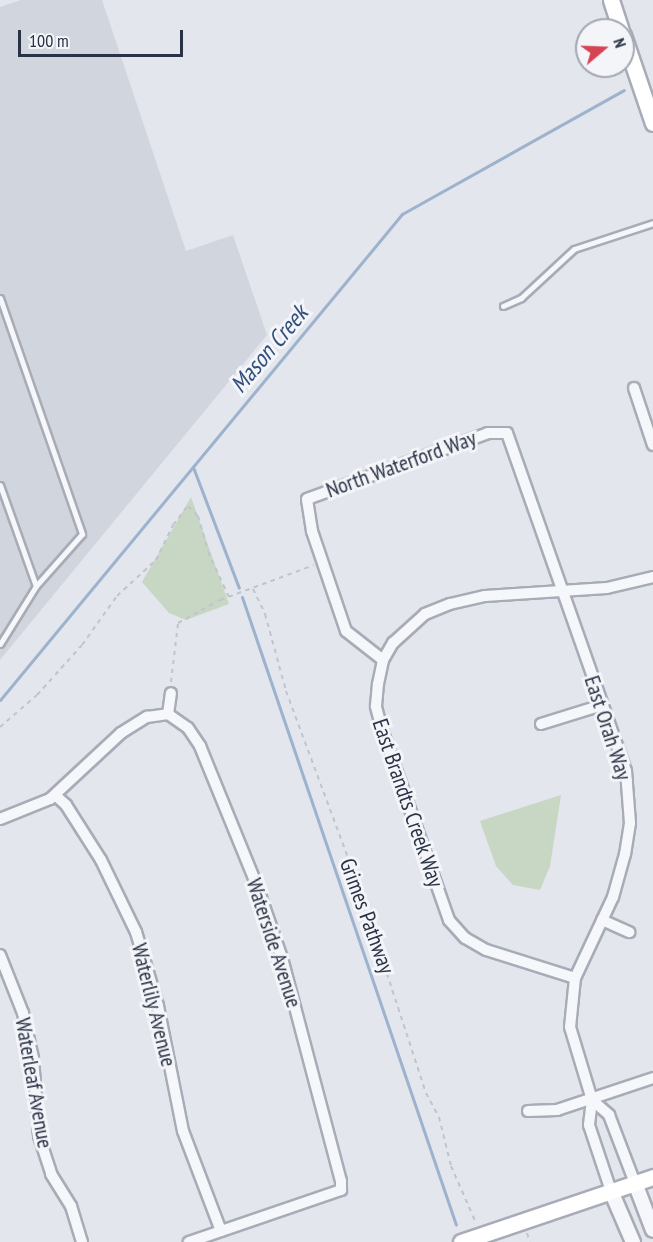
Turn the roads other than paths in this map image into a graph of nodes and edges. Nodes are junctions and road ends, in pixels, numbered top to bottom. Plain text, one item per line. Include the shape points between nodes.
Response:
1 (611, 0) edge
2 (617, 18) edge
3 (635, 65) edge
4 (650, 103) edge
5 (653, 123) edge
6 (653, 223) edge
7 (0, 298) edge
8 (503, 306) dead end
9 (634, 388) dead end
10 (501, 431) joint
11 (653, 445) edge
12 (0, 485) edge
13 (653, 577) edge
14 (36, 586) junction
15 (562, 591) junction
16 (0, 644) edge
17 (383, 660) junction
18 (171, 693) road end
19 (603, 705) junction
20 (168, 714) junction
21 (540, 724) dead end
22 (55, 795) junction
23 (0, 819) edge
24 (602, 920) junction
25 (629, 932) dead end
26 (0, 955) edge
27 (575, 978) junction
28 (653, 1078) edge
29 (592, 1100) junction
30 (528, 1111) dead end
31 (653, 1177) edge
32 (635, 1183) junction
33 (611, 1191) junction
34 (653, 1230) edge
35 (221, 1231) junction
36 (82, 1242) edge
37 (189, 1242) edge
38 (461, 1242) edge
39 (633, 1242) edge

1 - 2 main road
3 - 4 main road
4 - 5 main road
6 - 8 lane via 574,249 521,298
7 - 14 lane via 82,534
9 - 11 street
10 - 15 street, East Orah Way via 511,440
10 - 17 street, North Waterford Way via 310,496 306,507 346,630
12 - 14 lane
13 - 15 street, East Brandts Creek Way via 607,588
14 - 16 lane
15 - 17 street, East Brandts Creek Way via 485,596 450,604 425,614 409,627
15 - 19 street, East Orah Way
17 - 27 street, East Brandts Creek Way via 376,706 449,920 465,938 486,950
18 - 20 street
19 - 21 street
19 - 24 street, East Orah Way via 626,771 630,823 613,897
20 - 22 street via 147,717 120,733
20 - 35 street, Waterside Avenue via 188,728 200,746 256,883 282,958 341,1190
22 - 23 street
22 - 35 street, Waterlily Avenue via 66,805 101,860 136,932 158,1005 183,1131
24 - 25 street
24 - 27 street, East Orah Way
26 - 36 street, Waterleaf Avenue via 23,1013 39,1136 51,1174 71,1206
27 - 29 street, East Orah Way via 570,1027
28 - 29 street
29 - 30 street via 558,1110
29 - 32 street, East Orah Way via 609,1115
29 - 33 street, East Orah Way via 589,1125
31 - 32 main road
32 - 33 main road
32 - 34 street, East Orah Way
33 - 38 main road
33 - 39 street, East Orah Way
35 - 37 street

